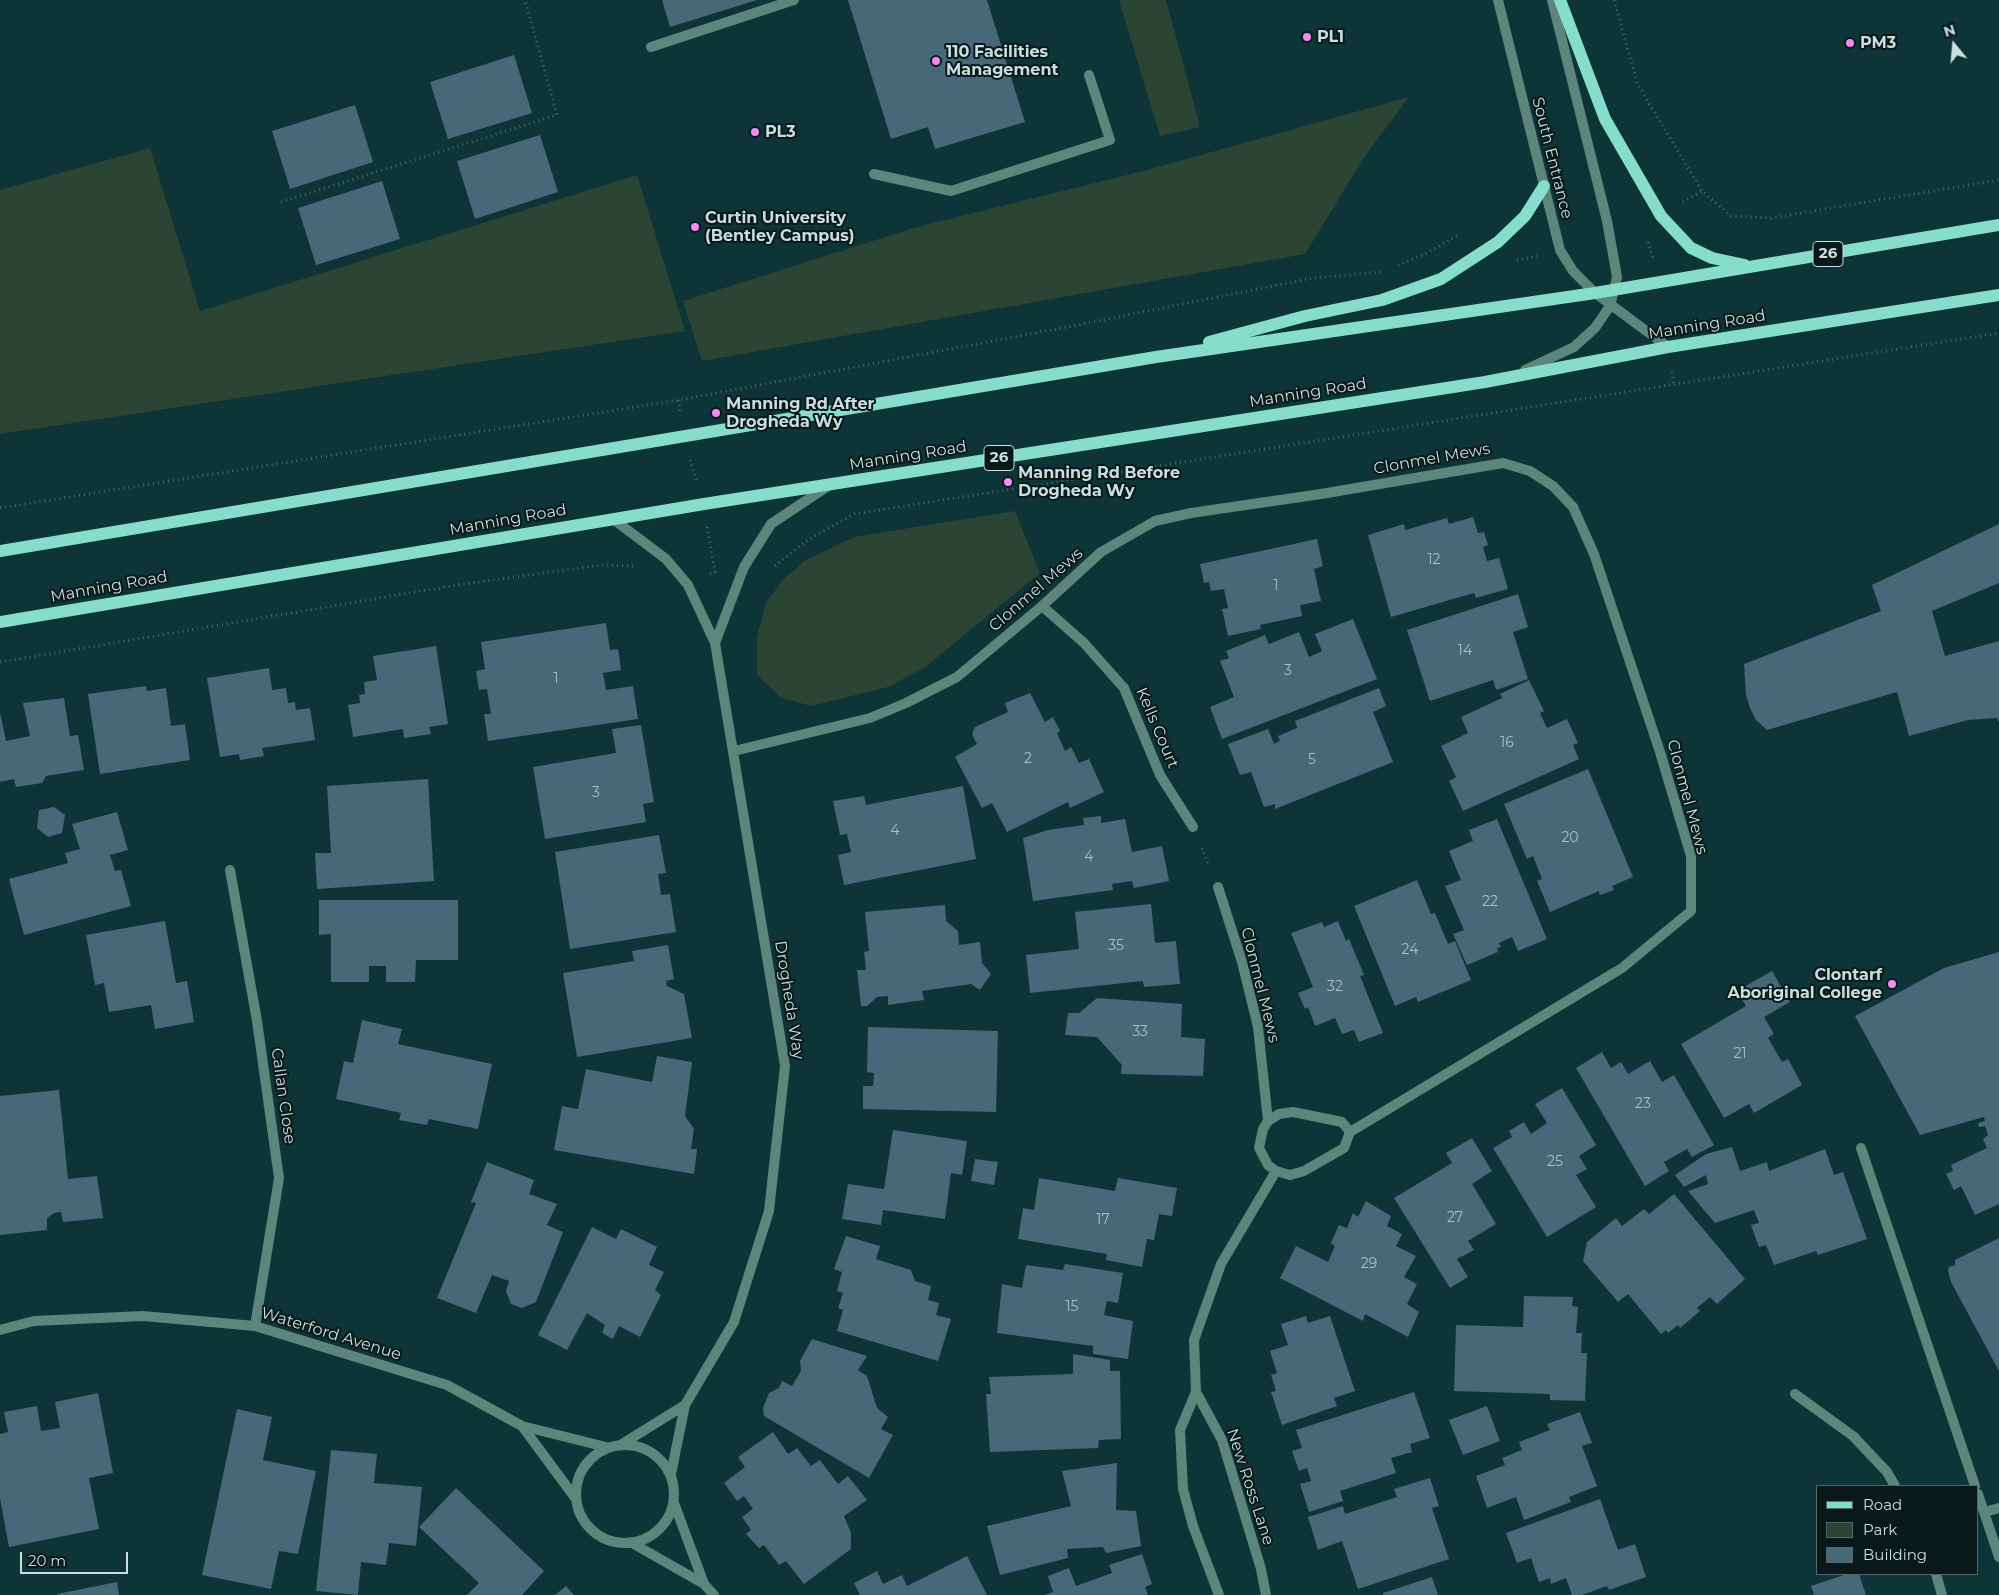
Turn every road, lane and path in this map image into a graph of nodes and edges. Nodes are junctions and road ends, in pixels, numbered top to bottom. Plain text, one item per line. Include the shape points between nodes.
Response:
1 (525, 0) edge
2 (794, 0) edge
3 (1498, 0) edge
4 (1552, 0) edge
5 (1560, 0) edge
6 (1614, 0) edge
7 (651, 47) dead end
8 (1089, 75) dead end
9 (874, 174) dead end
10 (1999, 180) edge
11 (1544, 186) junction
12 (1702, 191) junction
13 (281, 202) dead end
14 (1661, 216) junction
15 (1999, 225) edge
16 (1463, 232) dead end
17 (1498, 242) junction
18 (1560, 250) junction
19 (1753, 266) junction
20 (1613, 290) junction
21 (1595, 293) junction
22 (1999, 295) edge
23 (1610, 306) junction
24 (1999, 333) edge
25 (1668, 347) junction
26 (1156, 357) junction
27 (1484, 382) junction
28 (831, 484) junction
29 (0, 508) edge
30 (613, 519) junction
31 (0, 551) edge
32 (744, 567) junction
33 (641, 572) dead end
34 (715, 572) dead end
35 (1042, 606) junction
36 (0, 622) edge
37 (715, 643) junction
38 (0, 662) edge
39 (734, 751) junction
40 (1193, 827) joint
41 (230, 870) dead end
42 (1218, 887) joint
43 (1268, 1121) junction
44 (1350, 1132) junction
45 (1861, 1148) dead end
46 (1276, 1171) junction
47 (255, 1326) junction
48 (0, 1330) edge
49 (1196, 1392) junction
50 (1795, 1394) dead end
51 (685, 1405) junction
52 (522, 1426) junction
53 (622, 1444) junction
54 (606, 1447) junction
55 (671, 1474) junction
56 (1894, 1485) edge
57 (1975, 1485) edge
58 (1979, 1497) edge
59 (576, 1499) junction
60 (674, 1503) junction
61 (1999, 1508) edge
62 (1984, 1512) junction
63 (632, 1543) junction
64 (1999, 1557) edge
65 (1936, 1575) edge
66 (704, 1584) junction
67 (714, 1595) edge
68 (1219, 1595) edge
69 (1266, 1595) edge
70 (1942, 1595) edge

1 - 13 path via 557,115
2 - 7 street
3 - 11 street, South Entrance
4 - 20 street via 1610,236 1617,277
5 - 14 main road via 1605,119
6 - 12 path via 1638,85
8 - 9 street via 1110,140 951,191
10 - 12 path via 1771,218 1730,216
11 - 17 main road via 1525,216
11 - 18 street, South Entrance
12 - 14 path
14 - 19 main road via 1691,248 1712,258
15 - 19 main road, 26
16 - 29 path via 1423,255 1380,272 1313,278 679,400
17 - 18 path via 1512,261
17 - 26 main road via 1441,279 1382,300 1305,316
18 - 21 street, South Entrance via 1573,271
19 - 20 main road, 26
20 - 21 main road, 26
20 - 23 street
21 - 23 street, South Entrance
21 - 26 main road, 26
22 - 25 main road, Manning Road / 26
23 - 25 street, South Entrance
23 - 27 street via 1595,328 1574,348 1531,369
24 - 32 path via 854,514 806,541 769,571
25 - 27 main road, Manning Road / 26
26 - 31 main road, 26
27 - 28 main road, Manning Road / 26
28 - 30 main road, Manning Road / 26
28 - 32 street via 771,524
30 - 36 main road, Manning Road / 26
30 - 37 street, Drogheda Way via 666,559 688,584
32 - 34 path
32 - 37 street
33 - 38 path via 633,566 602,565 457,585
35 - 39 street, Clonmel Mews via 957,677 906,704 870,718
35 - 40 street, Kells Court via 1084,643 1124,688 1160,775
35 - 44 street, Clonmel Mews via 1101,552 1155,521 1191,513 1503,463 1530,471 1553,486 1573,507 1594,554 1691,856 1690,911 1622,968
37 - 39 street, Drogheda Way
39 - 51 street, Drogheda Way via 785,1066 769,1212 734,1322
40 - 42 path
41 - 47 street, Callan Close via 257,1021 279,1178
42 - 43 street, Clonmel Mews via 1258,1027
43 - 44 street via 1279,1114 1293,1112 1342,1122
43 - 46 street, Clonmel Mews via 1259,1148 1268,1165
44 - 46 street, Clonmel Mews via 1344,1148 1304,1172
45 - 57 street
46 - 49 street, New Ross Lane via 1218,1273 1194,1340
47 - 48 street, Waterford Avenue via 143,1316 34,1321
47 - 52 street, Waterford Avenue via 447,1385
49 - 68 street, New Ross Lane via 1180,1430 1183,1489
49 - 69 street, New Ross Lane via 1222,1440
50 - 56 street via 1853,1436 1887,1472
51 - 53 street, Drogheda Way
51 - 55 street, Drogheda Way
52 - 54 street, Waterford Avenue
52 - 59 street, Waterford Avenue
53 - 54 street
53 - 55 street via 653,1452
54 - 59 street via 582,1468 576,1484
55 - 60 street
58 - 62 street
59 - 63 street via 580,1514 601,1537 617,1543
60 - 63 street via 660,1528 648,1538
60 - 66 street
61 - 62 street
62 - 64 street
63 - 66 street
65 - 70 street
66 - 67 street

